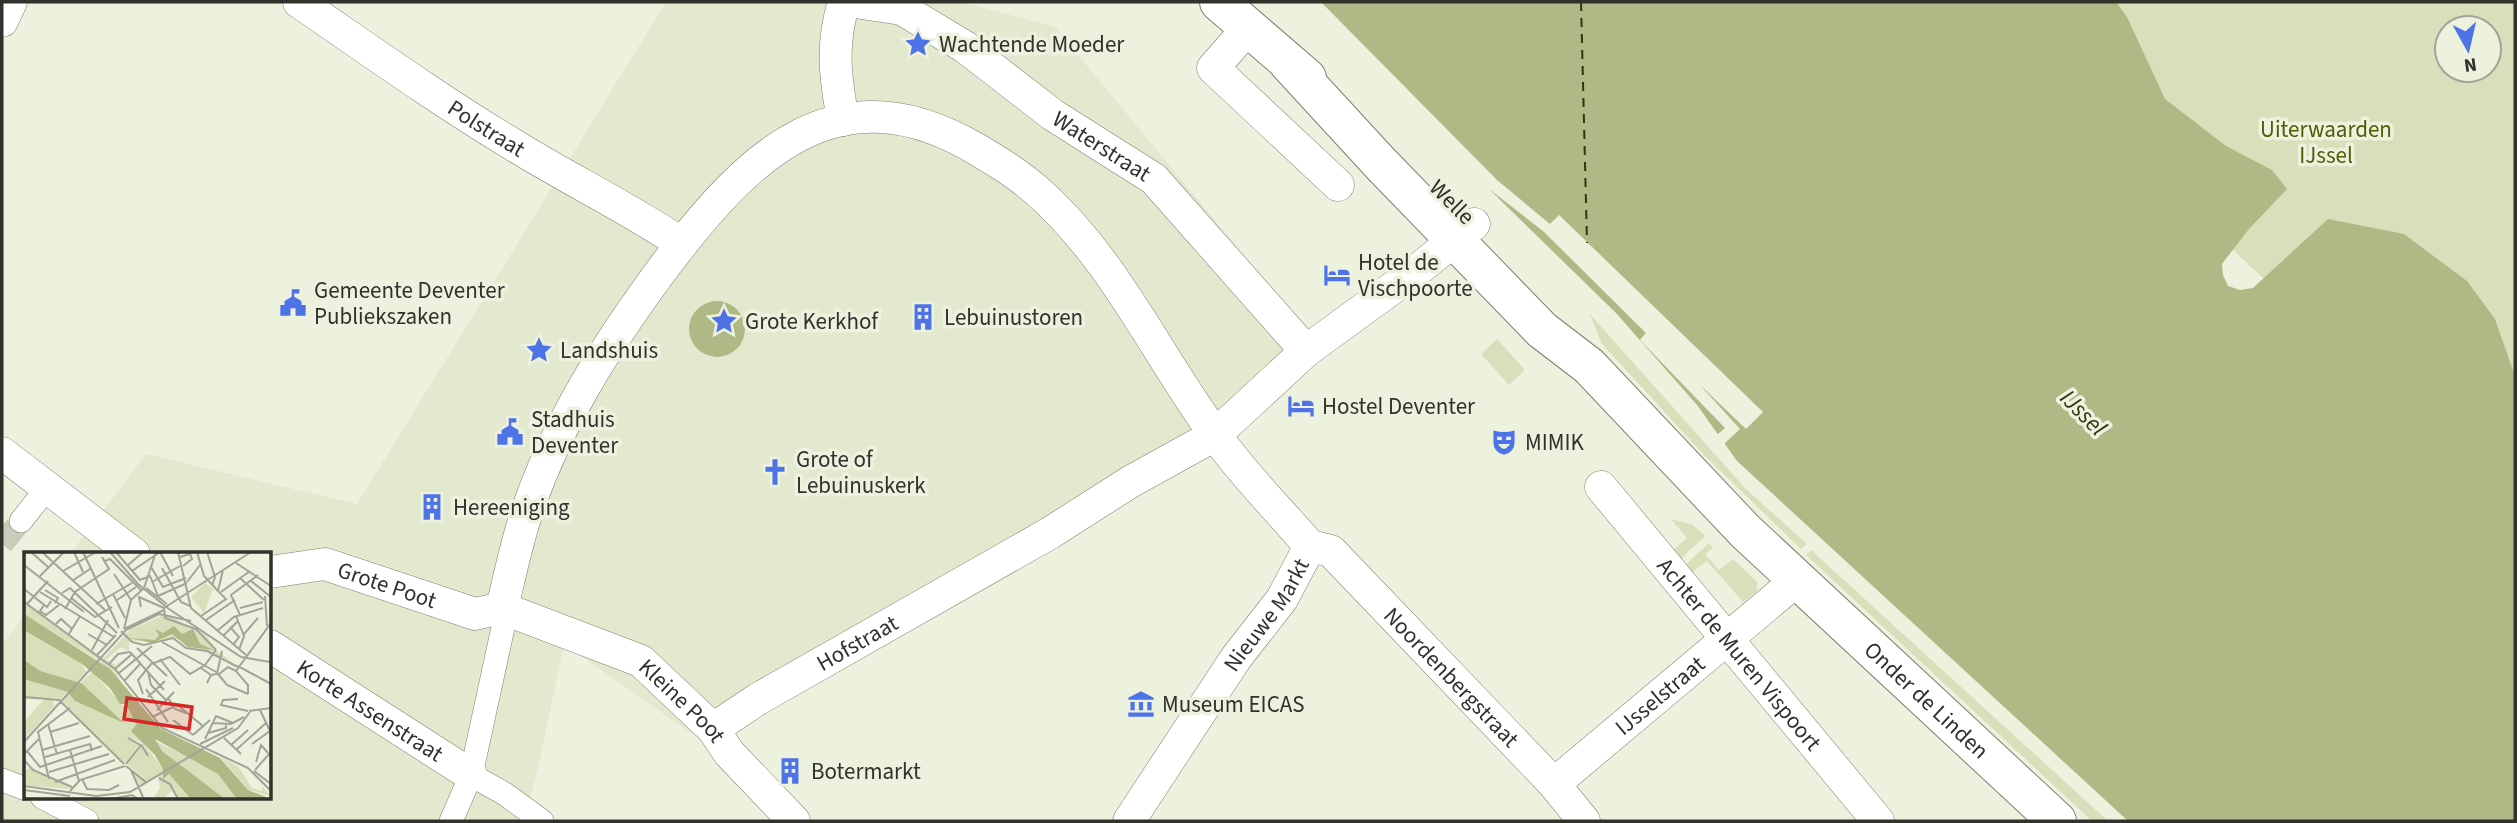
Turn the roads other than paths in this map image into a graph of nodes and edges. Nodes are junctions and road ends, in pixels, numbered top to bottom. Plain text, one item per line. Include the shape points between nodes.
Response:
1 (11, 2) edge
2 (299, 2) edge
3 (845, 2) edge
4 (855, 2) edge
5 (1219, 2) edge
6 (2, 21) edge
7 (1249, 27) junction
8 (843, 120) junction
9 (1338, 185) dead end
10 (1465, 232) junction
11 (682, 244) junction
12 (1306, 351) junction
13 (1215, 435) junction
14 (2, 453) edge
15 (1601, 487) dead end
16 (47, 488) junction
17 (21, 521) tunnel mouth
18 (1310, 546) junction
19 (131, 552) edge
20 (271, 572) edge
21 (1797, 580) junction
22 (502, 608) junction
23 (1727, 638) junction
24 (271, 647) edge
25 (713, 729) junction
26 (471, 775) junction
27 (1554, 784) junction
28 (44, 798) edge
29 (87, 821) edge
30 (451, 821) edge
31 (541, 821) edge
32 (794, 821) edge
33 (1129, 821) edge
34 (1584, 821) edge
35 (1878, 821) edge
36 (2057, 821) edge

1 - 6 street
2 - 11 street, Polstraat via 432,95
3 - 8 street via 836,27 835,52
4 - 12 street, Waterstraat via 902,9 965,47 1053,115 1154,179
5 - 7 street, Welle
7 - 9 street via 1213,68
7 - 10 street, Welle
8 - 11 street via 808,130 768,154 734,183
8 - 13 street via 887,117 933,127 961,139 1034,187 1109,271
10 - 12 street
10 - 21 street, Welle via 1542,330 1590,366 1698,483
11 - 22 street via 611,341 553,447 524,521
12 - 13 street
13 - 18 street, Nieuwe Markt
13 - 25 street, Hofstraat
14 - 16 street
15 - 23 street, Achter de Muren Vispoort
16 - 17 street
16 - 19 street
18 - 27 street, Noordenbergstraat via 1331,551
18 - 33 street, Nieuwe Markt via 1282,599 1236,658
20 - 22 street, Grote Poot via 325,564 475,614
21 - 23 street, IJsselstraat
21 - 36 street, Onder de Linden
22 - 25 street, Kleine Poot via 641,661
22 - 26 street via 504,623
23 - 27 street, IJsselstraat
23 - 35 street, Achter de Muren Vispoort
24 - 26 street, Korte Assenstraat
25 - 32 street, Kleine Poot
26 - 30 street
26 - 31 street via 505,793
27 - 34 street, Noordenbergstraat
28 - 29 street

